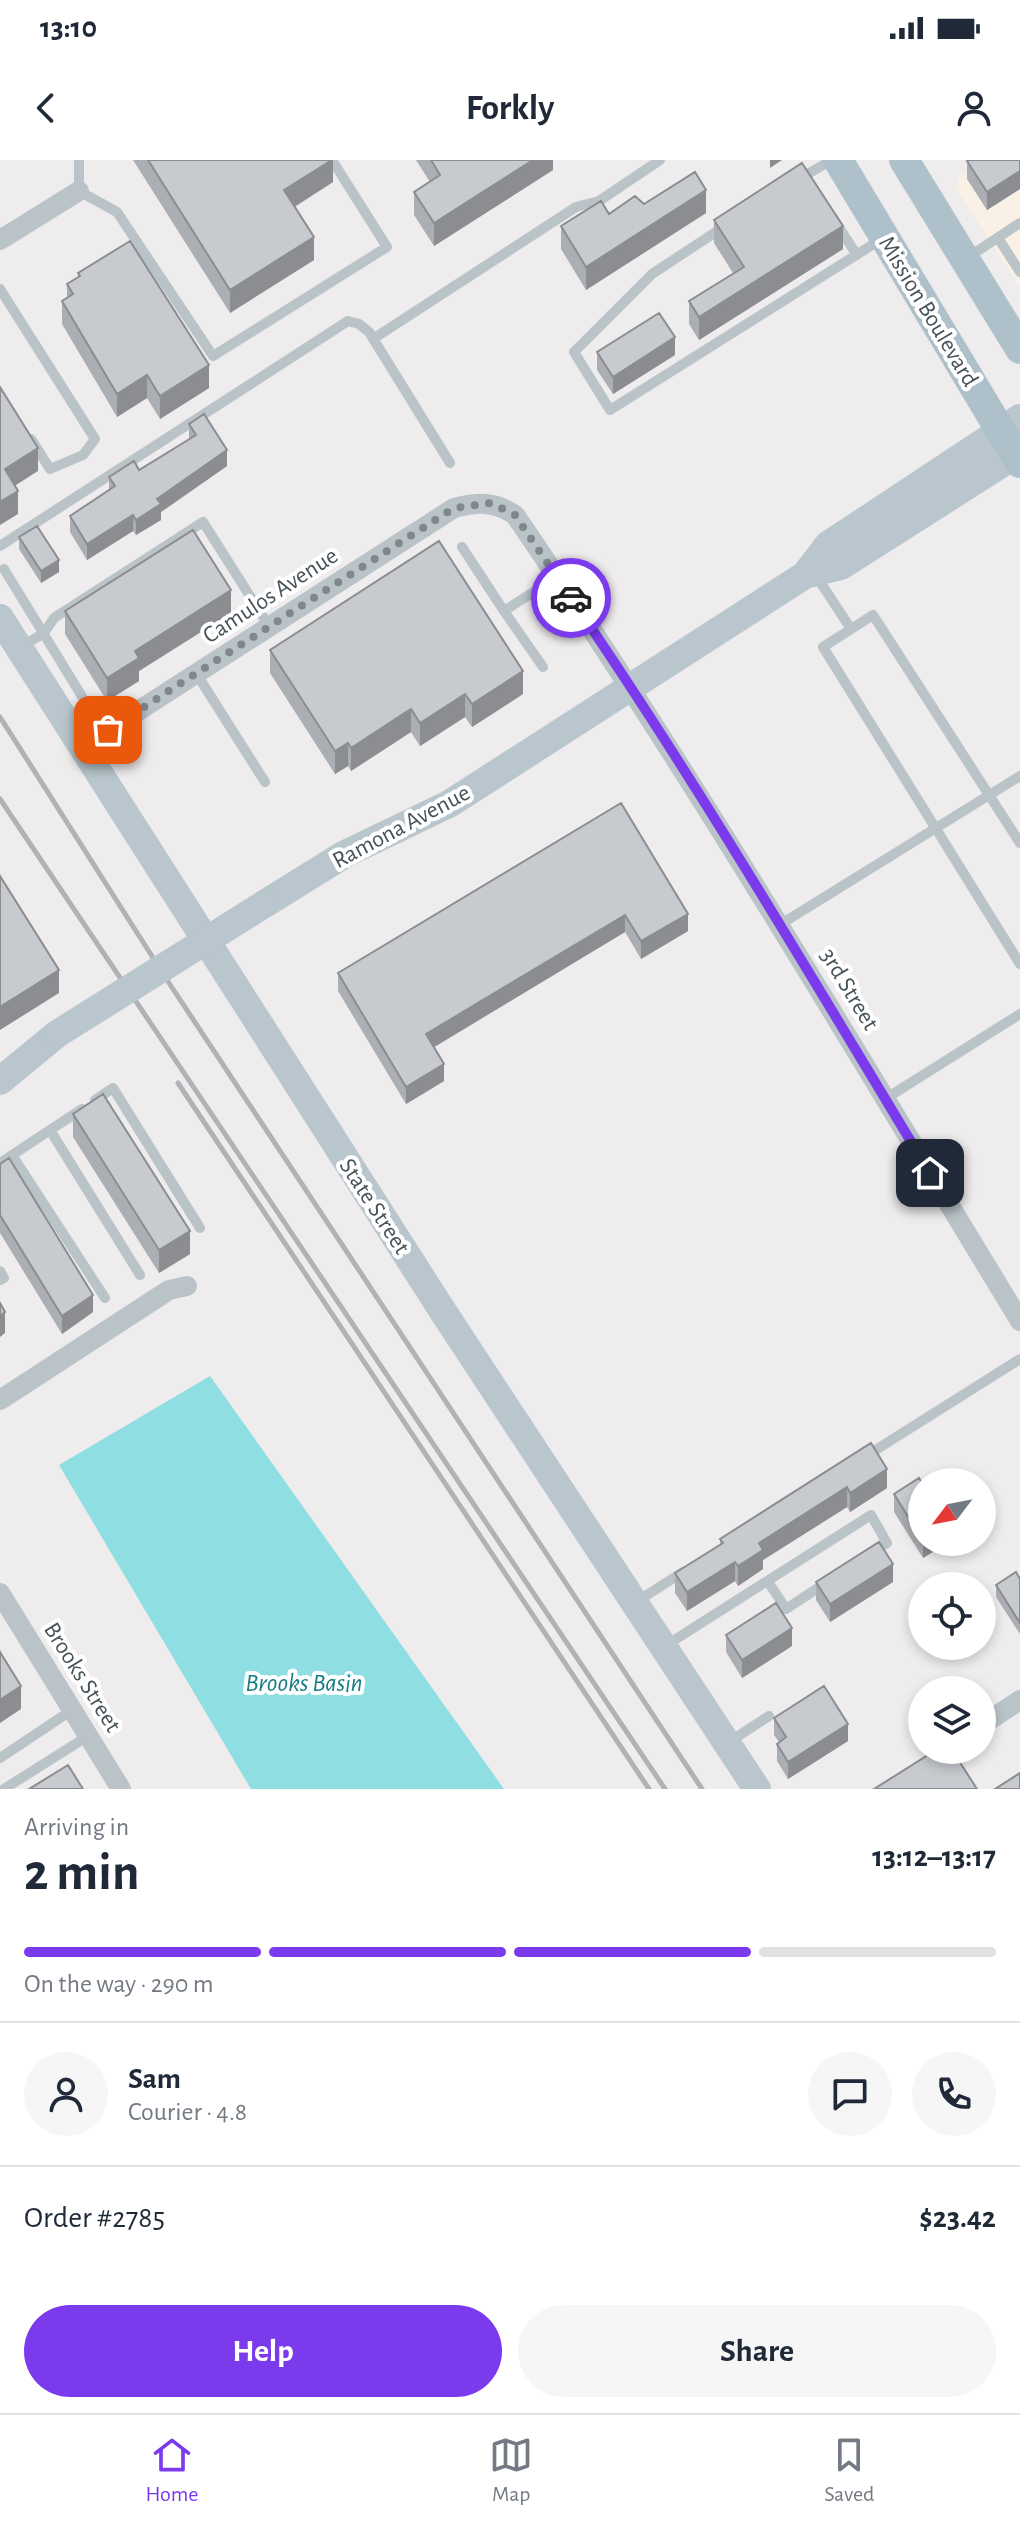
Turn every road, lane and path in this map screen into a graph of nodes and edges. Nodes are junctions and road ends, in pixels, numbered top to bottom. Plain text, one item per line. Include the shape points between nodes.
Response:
1 (79, 160) edge
2 (332, 160) edge
3 (660, 160) edge
4 (832, 160) edge
5 (838, 160) edge
6 (904, 160) edge
7 (806, 175) junction
8 (793, 182) edge
9 (814, 188) edge
10 (79, 191) junction
11 (741, 215) edge
12 (831, 215) edge
13 (1020, 223) edge
14 (885, 237) junction
15 (998, 238) junction
16 (0, 240) edge
17 (857, 255) junction
18 (965, 259) junction
19 (1020, 272) edge
20 (0, 289) edge
21 (373, 339) junction
22 (1020, 349) edge
23 (26, 431) edge
24 (1015, 444) edge
25 (450, 463) dead end
26 (491, 503) joint
27 (0, 546) edge
28 (462, 547) dead end
29 (4, 569) dead end
30 (810, 574) junction
31 (557, 577) junction
32 (504, 611) junction
33 (0, 618) edge
34 (269, 626) junction
35 (851, 629) junction
36 (44, 633) junction
37 (19, 648) junction
38 (543, 667) dead end
39 (196, 673) junction
40 (632, 686) junction
41 (86, 703) dead end
42 (82, 747) junction
43 (1020, 776) edge
44 (265, 782) dead end
45 (990, 794) junction
46 (935, 828) junction
47 (1020, 843) edge
48 (781, 924) junction
49 (1020, 964) edge
50 (1020, 1014) edge
51 (0, 1081) edge
52 (885, 1099) junction
53 (50, 1130) junction
54 (12, 1155) junction
55 (0, 1163) edge
56 (200, 1228) dead end
57 (0, 1271) edge
58 (140, 1275) dead end
59 (0, 1280) edge
60 (187, 1286) dead end
61 (105, 1298) dead end
62 (1020, 1321) edge
63 (1020, 1359) edge
64 (0, 1400) edge
65 (860, 1460) edge
66 (862, 1559) edge
67 (688, 1569) edge
68 (837, 1576) edge
69 (769, 1583) junction
70 (0, 1593) edge
71 (634, 1603) junction
72 (664, 1647) junction
73 (1020, 1700) edge
74 (72, 1710) junction
75 (769, 1716) dead end
76 (996, 1716) edge
77 (88, 1736) junction
78 (727, 1743) junction
79 (0, 1758) edge
80 (4, 1789) edge
81 (121, 1789) edge
82 (757, 1789) edge

1 - 10 lane
2 - 10 lane via 387,247 213,356 117,212
3 - 21 lane via 599,201 576,207
4 - 7 lane
5 - 14 main road, Mission Boulevard
6 - 18 main road
7 - 8 lane
7 - 9 lane
10 - 16 street
11 - 17 lane via 652,274 574,352 610,410
12 - 17 lane
13 - 15 lane
14 - 17 lane
14 - 24 main road, Mission Boulevard
15 - 18 lane
15 - 19 lane
18 - 22 main road
20 - 23 lane via 95,439 83,455 50,469
21 - 25 lane
21 - 27 lane via 348,321
24 - 30 street, Ramona Avenue via 828,545
26 - 31 street, 3rd Street via 515,515
26 - 34 street, Camulos Avenue via 454,508
28 - 32 lane
29 - 36 lane
30 - 35 lane
30 - 40 street, Ramona Avenue
31 - 32 lane
31 - 40 street, 3rd Street
32 - 38 lane
33 - 37 street, State Street
34 - 36 lane via 203,522 54,618
34 - 39 street, Camulos Avenue
35 - 45 lane via 873,615
35 - 46 lane via 823,647
36 - 37 lane
36 - 41 lane
37 - 42 street, State Street
39 - 42 street, Camulos Avenue
39 - 44 lane
40 - 48 street, 3rd Street
40 - 51 street, Ramona Avenue, bridge via 449,804 345,854 266,903 57,1034
42 - 71 street, State Street
43 - 45 lane
45 - 46 lane
45 - 47 lane
46 - 48 lane
46 - 49 lane
48 - 52 street, 3rd Street
50 - 52 lane
52 - 62 street, 3rd Street
53 - 54 lane
53 - 56 lane via 113,1088
53 - 58 lane
54 - 55 lane
54 - 61 lane
57 - 59 lane
60 - 64 street via 169,1290
63 - 65 lane
66 - 69 lane via 887,1543 871,1515
67 - 71 lane
68 - 69 lane via 786,1609
69 - 72 lane
70 - 74 street, Brooks Street
71 - 72 street, State Street
72 - 78 street, State Street
73 - 76 street
74 - 77 street, Brooks Street
74 - 79 lane
75 - 78 lane
77 - 80 lane
77 - 81 street, Brooks Street
78 - 82 street, State Street

